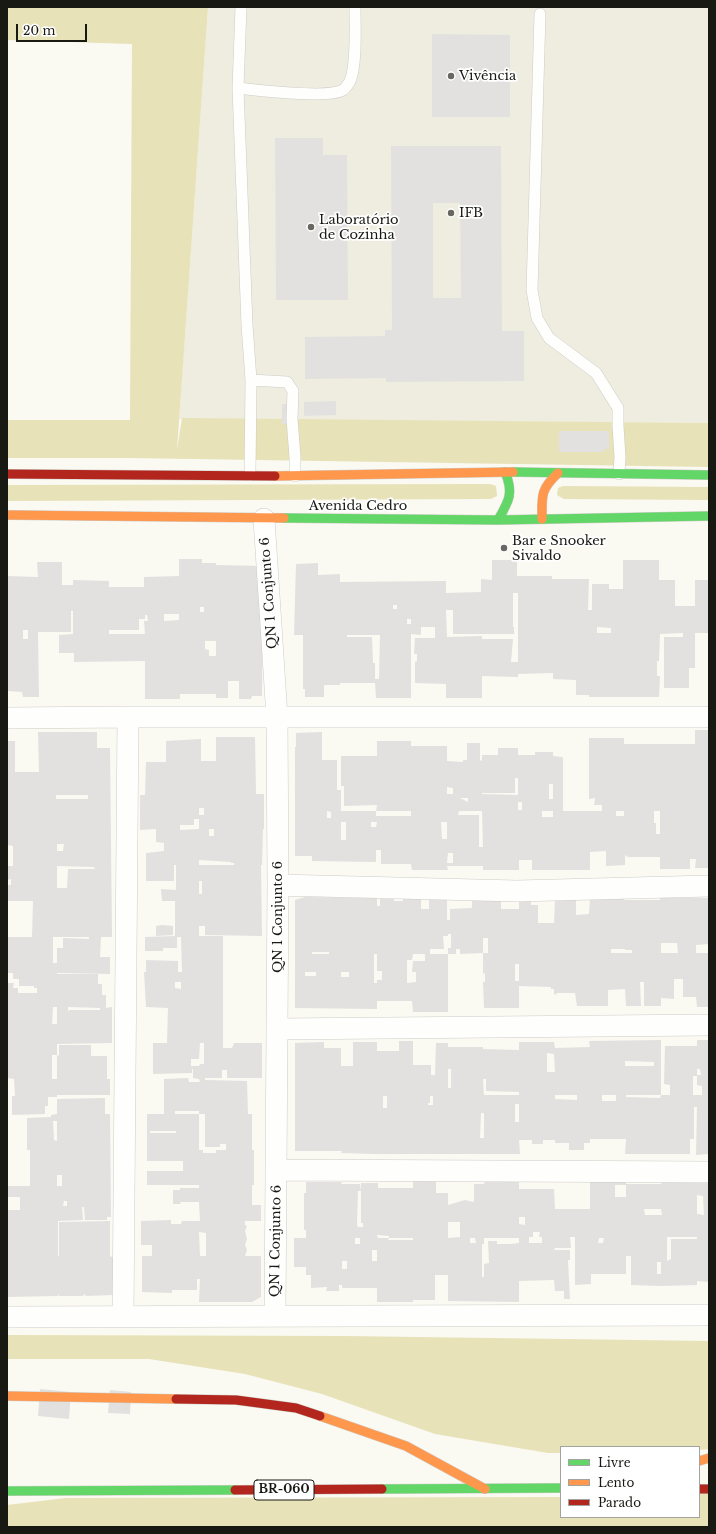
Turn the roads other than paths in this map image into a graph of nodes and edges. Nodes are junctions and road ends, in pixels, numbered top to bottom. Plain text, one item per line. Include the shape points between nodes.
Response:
1 (241, 7) edge
2 (355, 7) edge
3 (540, 14) dead end
4 (238, 88) junction
5 (251, 380) junction
6 (505, 472) junction
7 (558, 473) junction
8 (7, 474) edge
9 (619, 474) junction
10 (250, 475) junction
11 (709, 475) edge
12 (295, 476) junction
13 (7, 515) edge
14 (709, 516) edge
15 (264, 519) junction
16 (542, 519) junction
17 (498, 520) junction
18 (128, 716) junction
19 (277, 717) junction
20 (709, 717) edge
21 (7, 718) edge
22 (278, 886) junction
23 (709, 886) edge
24 (709, 1026) edge
25 (278, 1029) junction
26 (277, 1170) junction
27 (709, 1172) edge
28 (709, 1315) edge
29 (123, 1316) junction
30 (275, 1316) junction
31 (7, 1317) edge
32 (7, 1396) edge
33 (560, 1488) edge
34 (486, 1489) junction
35 (7, 1491) edge

1 - 4 lane
2 - 4 lane via 354,61 350,80 343,90 301,94
3 - 9 lane via 532,290 538,318 549,338 596,372 618,408
4 - 5 lane
5 - 10 lane
5 - 12 lane via 287,382 293,391
6 - 7 main road
6 - 12 main road
6 - 17 main road via 511,485 510,496
7 - 9 main road
7 - 16 main road via 542,493
8 - 10 main road
9 - 11 main road
10 - 12 main road
13 - 15 main road, Avenida Cedro
14 - 16 main road, Avenida Cedro
15 - 17 main road, Avenida Cedro
15 - 19 street, QN 1 Conjunto 6
16 - 17 main road, Avenida Cedro
18 - 19 street
18 - 21 street
18 - 29 street
19 - 20 street
19 - 22 street, QN 1 Conjunto 6
22 - 23 street via 517,891
22 - 25 street, QN 1 Conjunto 6
24 - 25 street
25 - 26 street, QN 1 Conjunto 6
26 - 27 street
26 - 30 street, QN 1 Conjunto 6
28 - 30 street
29 - 30 street
29 - 31 street
32 - 34 main road via 236,1400 296,1408 406,1446
33 - 34 main road, BR-060
34 - 35 main road, BR-060

